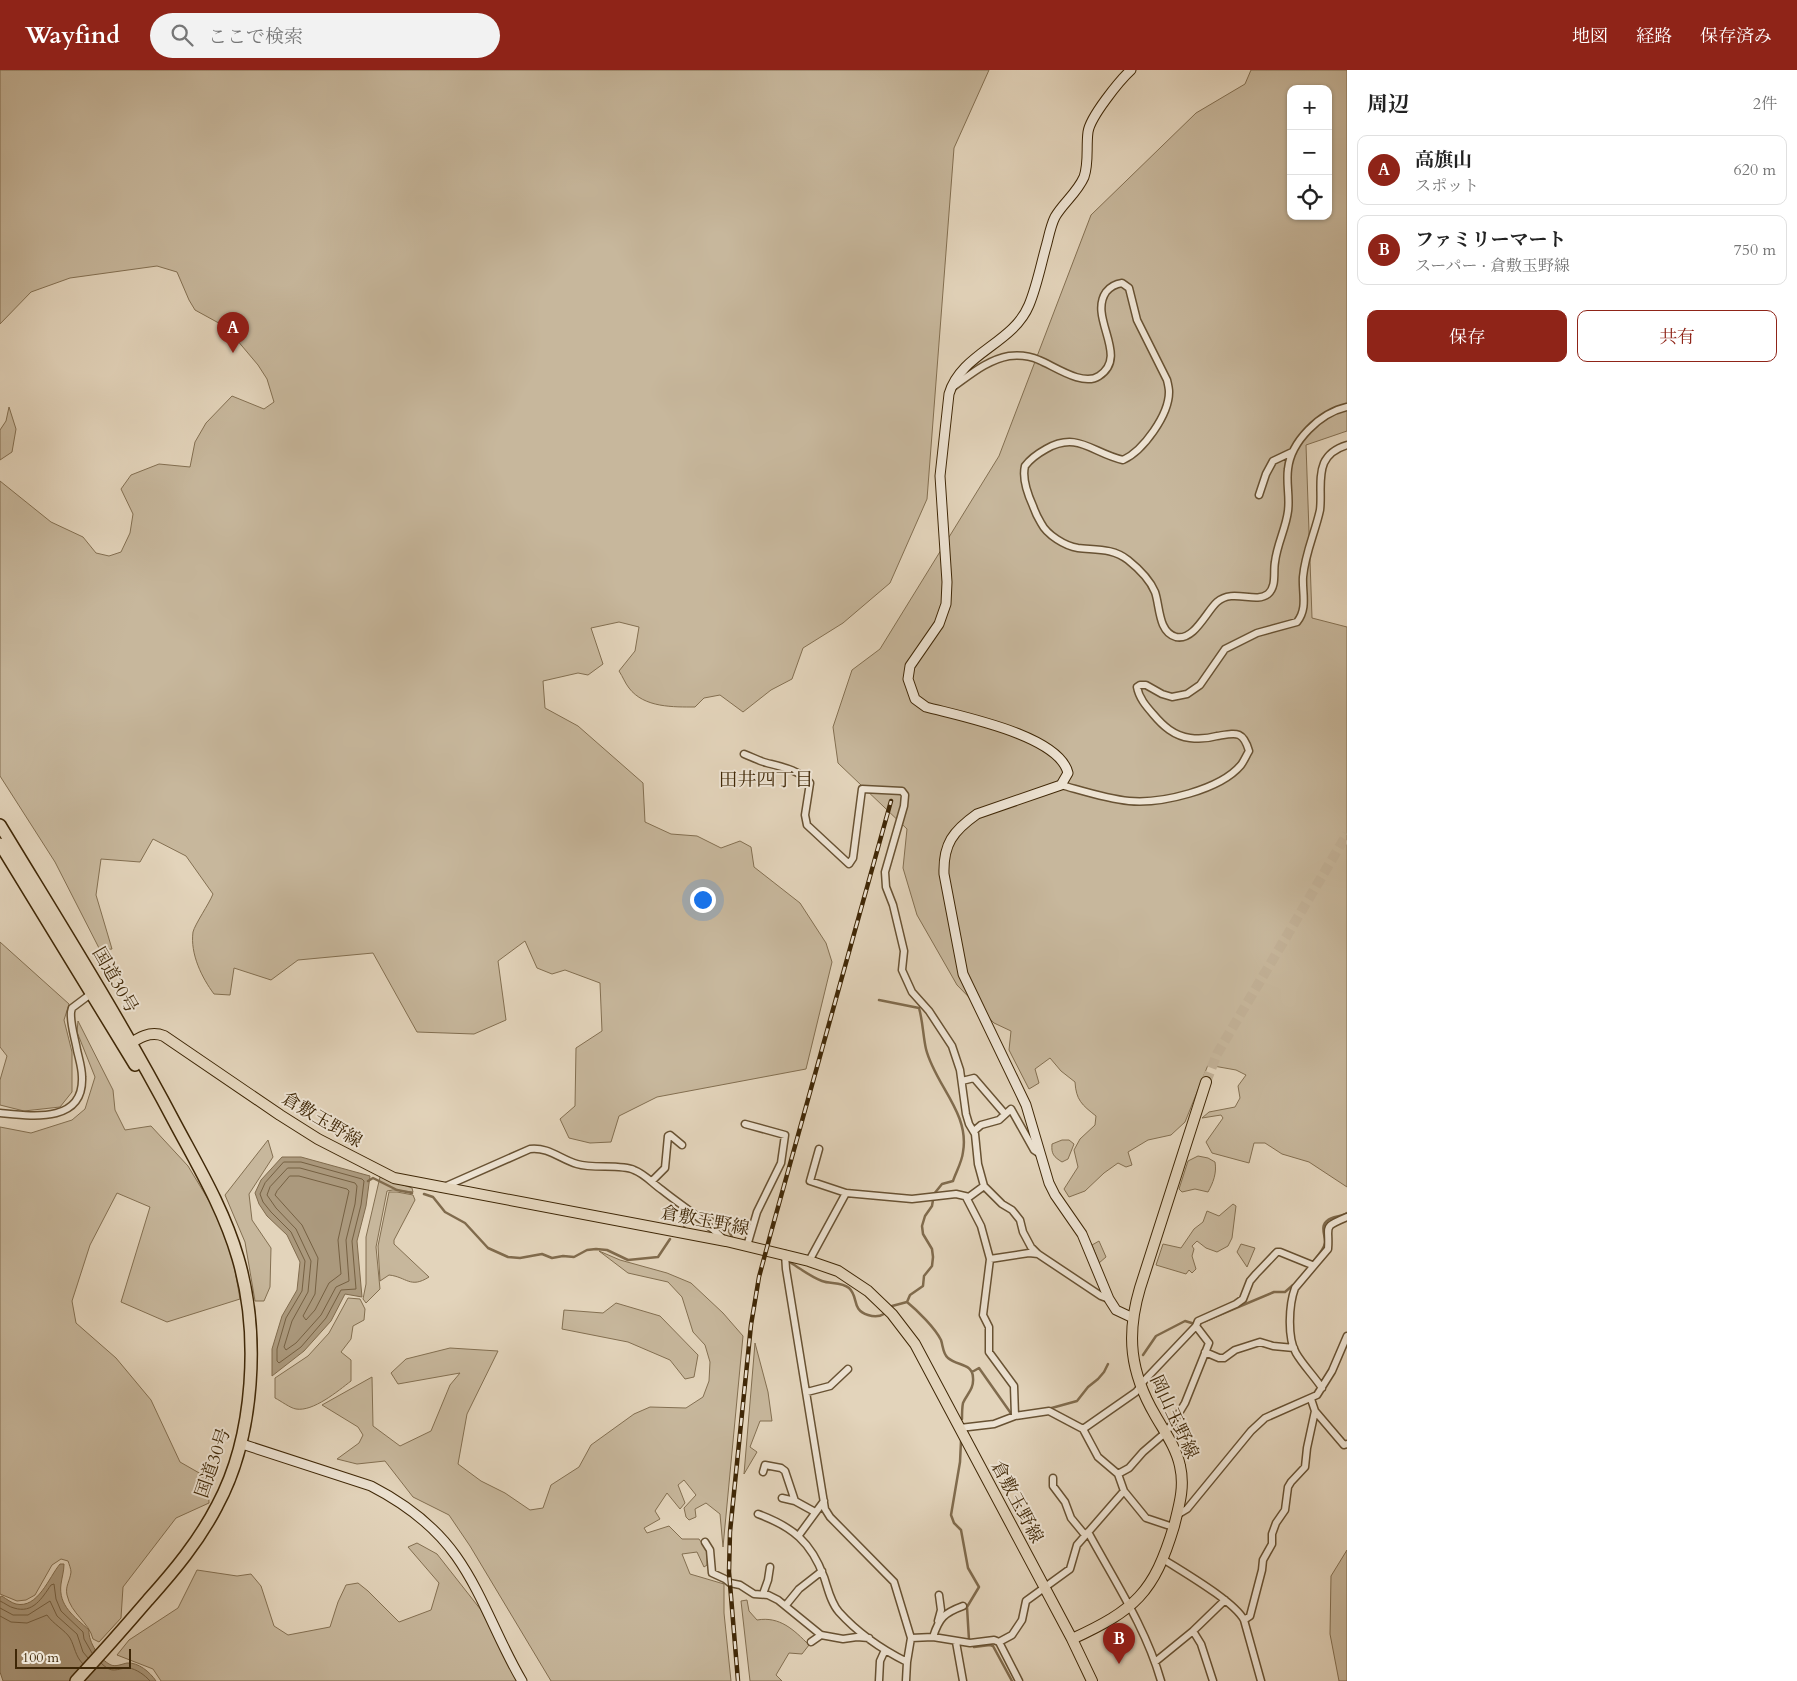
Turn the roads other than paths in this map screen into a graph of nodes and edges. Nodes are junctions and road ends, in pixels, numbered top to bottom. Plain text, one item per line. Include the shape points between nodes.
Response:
1 (1131, 70) edge
2 (950, 389) junction
3 (1347, 407) edge
4 (1347, 445) edge
5 (1292, 452) junction
6 (1259, 495) dead end
7 (744, 754) dead end
8 (1061, 785) junction
9 (0, 824) edge
10 (0, 844) edge
11 (95, 991) junction
12 (127, 1045) junction
13 (962, 1082) junction
14 (1206, 1082) tunnel mouth
15 (0, 1113) edge
16 (1005, 1114) junction
17 (745, 1124) dead end
18 (974, 1131) junction
19 (682, 1145) dead end
20 (819, 1149) dead end
21 (1040, 1154) junction
22 (652, 1181) junction
23 (984, 1186) junction
24 (441, 1188) junction
25 (846, 1193) junction
26 (966, 1197) junction
27 (1347, 1217) edge
28 (726, 1242) junction
29 (747, 1246) junction
30 (785, 1254) junction
31 (1038, 1254) junction
32 (990, 1259) junction
33 (809, 1261) junction
34 (1311, 1265) junction
35 (1109, 1299) junction
36 (1132, 1318) junction
37 (1196, 1325) junction
38 (1347, 1336) edge
39 (1294, 1348) junction
40 (1206, 1352) junction
41 (848, 1369) dead end
42 (1140, 1386) junction
43 (1322, 1388) junction
44 (807, 1392) junction
45 (1311, 1398) junction
46 (1315, 1411) junction
47 (1015, 1416) junction
48 (960, 1428) junction
49 (1083, 1430) junction
50 (1165, 1432) junction
51 (242, 1444) junction
52 (1347, 1444) edge
53 (763, 1472) dead end
54 (1118, 1474) junction
55 (1053, 1478) dead end
56 (1124, 1491) junction
57 (782, 1498) dead end
58 (795, 1501) junction
59 (824, 1501) junction
60 (815, 1512) junction
61 (758, 1514) dead end
62 (1176, 1515) junction
63 (1173, 1527) junction
64 (1086, 1534) junction
65 (799, 1535) junction
66 (705, 1542) dead end
67 (1163, 1559) junction
68 (770, 1567) dead end
69 (822, 1571) junction
70 (1044, 1586) junction
71 (763, 1594) junction
72 (939, 1595) dead end
73 (1225, 1600) junction
74 (786, 1605) junction
75 (963, 1606) dead end
76 (1129, 1607) junction
77 (1244, 1620) junction
78 (937, 1624) junction
79 (1193, 1631) junction
80 (821, 1635) junction
81 (933, 1637) junction
82 (870, 1638) junction
83 (911, 1638) junction
84 (1072, 1639) junction
85 (811, 1642) dead end
86 (956, 1642) junction
87 (999, 1642) junction
88 (885, 1650) junction
89 (907, 1662) junction
90 (1155, 1662) junction
91 (76, 1681) edge
92 (522, 1681) edge
93 (879, 1681) edge
94 (906, 1681) edge
95 (963, 1681) edge
96 (1019, 1681) edge
97 (1092, 1681) edge
98 (1160, 1681) edge
99 (1213, 1681) edge
100 (1261, 1681) edge

1 - 2 street via 1089,127 1084,176 1055,218 1024,315 1010,332 960,371
2 - 5 street via 991,361 1010,356 1037,359 1079,378 1100,376 1107,369 1111,355 1103,323 1102,298 1116,284 1122,283 1129,288 1137,320 1167,380 1170,391 1164,413 1147,440 1123,460 1067,441 1036,454 1024,470 1030,499 1042,525 1054,537 1072,547 1114,552 1127,560 1154,591 1163,627 1174,636 1187,636 1226,596 1262,597 1274,585 1276,549 1288,513 1288,469
2 - 8 street via 940,476 946,604 939,624 910,666 909,686 915,700 926,707 1010,730 1044,747 1066,766 1068,773
3 - 5 street via 1326,415 1308,430
4 - 8 street via 1330,454 1322,469 1320,509 1305,558 1304,608 1297,622 1257,633 1225,649 1200,685 1187,694 1172,697 1146,685 1137,688 1142,700 1163,726 1177,735 1192,738 1230,733 1241,736 1249,751 1242,764 1221,780 1175,798 1130,801
5 - 6 street via 1273,461
7 - 13 street via 765,763 784,766 806,778 810,784 805,815 807,825 849,864 853,858 862,789 902,791 905,795 884,872 900,929 904,951 902,970 912,992 952,1046
8 - 21 street via 978,814 965,822 950,840 944,859 963,974 1026,1105
9 - 11 highway, 国道30号
10 - 11 highway, 国道30号
11 - 12 highway, 国道30号
11 - 15 street via 71,1012 83,1078 70,1108 50,1115
12 - 24 main road, 倉敷玉野線 via 151,1034 164,1036 318,1139 394,1178
12 - 51 highway, 国道30号 via 158,1090 218,1206 238,1260 251,1340 251,1369
13 - 16 street via 974,1078
13 - 18 street via 966,1114
14 - 36 main road, 岡山玉野線
16 - 18 street
16 - 21 street via 1011,1108 1034,1150
17 - 29 street via 785,1135 781,1163 757,1212
18 - 23 street
19 - 22 street via 668,1136 665,1168
20 - 25 street via 810,1181
21 - 35 street via 1054,1195 1082,1234
22 - 24 street via 634,1169 581,1165 540,1148 530,1149
22 - 28 street
23 - 26 street
23 - 31 street via 1020,1220 1027,1240
24 - 28 main road, 倉敷玉野線
25 - 26 street via 912,1199 956,1194
25 - 33 street
26 - 32 street via 981,1226
27 - 34 street via 1328,1226 1328,1248
28 - 29 main road, 倉敷玉野線
29 - 30 main road, 倉敷玉野線
30 - 33 main road, 倉敷玉野線
30 - 44 street
31 - 32 street
31 - 35 street
32 - 47 street via 982,1315 988,1327 988,1352 1014,1386
33 - 48 main road, 倉敷玉野線 via 849,1278 892,1314 915,1344
34 - 37 street via 1279,1252 1250,1281 1243,1299
34 - 39 street via 1292,1295 1290,1327
35 - 36 street via 1116,1310
36 - 42 main road, 岡山玉野線 via 1133,1353
37 - 40 street via 1209,1343
37 - 42 street
38 - 43 street
39 - 40 street via 1260,1342 1235,1350 1224,1358
39 - 43 street
40 - 50 street via 1185,1403
41 - 44 street via 830,1386
42 - 49 street
42 - 50 main road, 岡山玉野線
43 - 45 street
44 - 59 street
45 - 46 street
45 - 62 street via 1259,1423 1187,1509
46 - 52 street via 1344,1445
46 - 77 street via 1305,1467 1288,1487 1285,1510 1276,1522 1272,1544 1263,1560 1250,1616
47 - 48 street via 994,1424
47 - 49 street via 1048,1411
48 - 70 main road, 倉敷玉野線
49 - 54 street via 1098,1457
50 - 54 street via 1129,1468
50 - 62 main road, 岡山玉野線 via 1176,1452 1181,1473 1181,1498
51 - 91 highway, 国道30号 via 228,1484 190,1550
51 - 92 street via 370,1486 417,1514 441,1538 466,1572
53 - 58 street via 765,1465 785,1471
54 - 56 street
55 - 64 street via 1053,1486 1065,1502 1071,1518
56 - 63 street via 1146,1518
56 - 64 street
57 - 58 street
58 - 60 street
59 - 60 street
59 - 83 street via 830,1517 894,1582
60 - 65 street
61 - 65 street
62 - 63 main road, 岡山玉野線
63 - 67 main road, 岡山玉野線
64 - 70 street via 1077,1546 1070,1569
64 - 76 street
65 - 69 street
66 - 71 street via 710,1550 712,1573 754,1594
67 - 73 street
67 - 76 main road, 岡山玉野線 via 1155,1577
68 - 71 street
69 - 74 street via 799,1589
69 - 82 street via 839,1612
70 - 84 main road, 倉敷玉野線
70 - 87 street via 1026,1601 1022,1620 1012,1635
71 - 74 street
72 - 78 street via 941,1610
73 - 77 street
73 - 79 street
74 - 80 street
75 - 78 street via 952,1610
76 - 84 main road, 岡山玉野線
76 - 90 street
77 - 100 street
78 - 81 street
79 - 90 street
79 - 99 street via 1201,1644
80 - 82 street via 843,1639
80 - 85 street
81 - 83 street
81 - 86 street
82 - 88 street
83 - 89 street
84 - 97 main road, 倉敷玉野線
86 - 87 street
86 - 95 street
87 - 96 street
88 - 89 street
88 - 93 street via 880,1661
89 - 94 street
90 - 98 street

